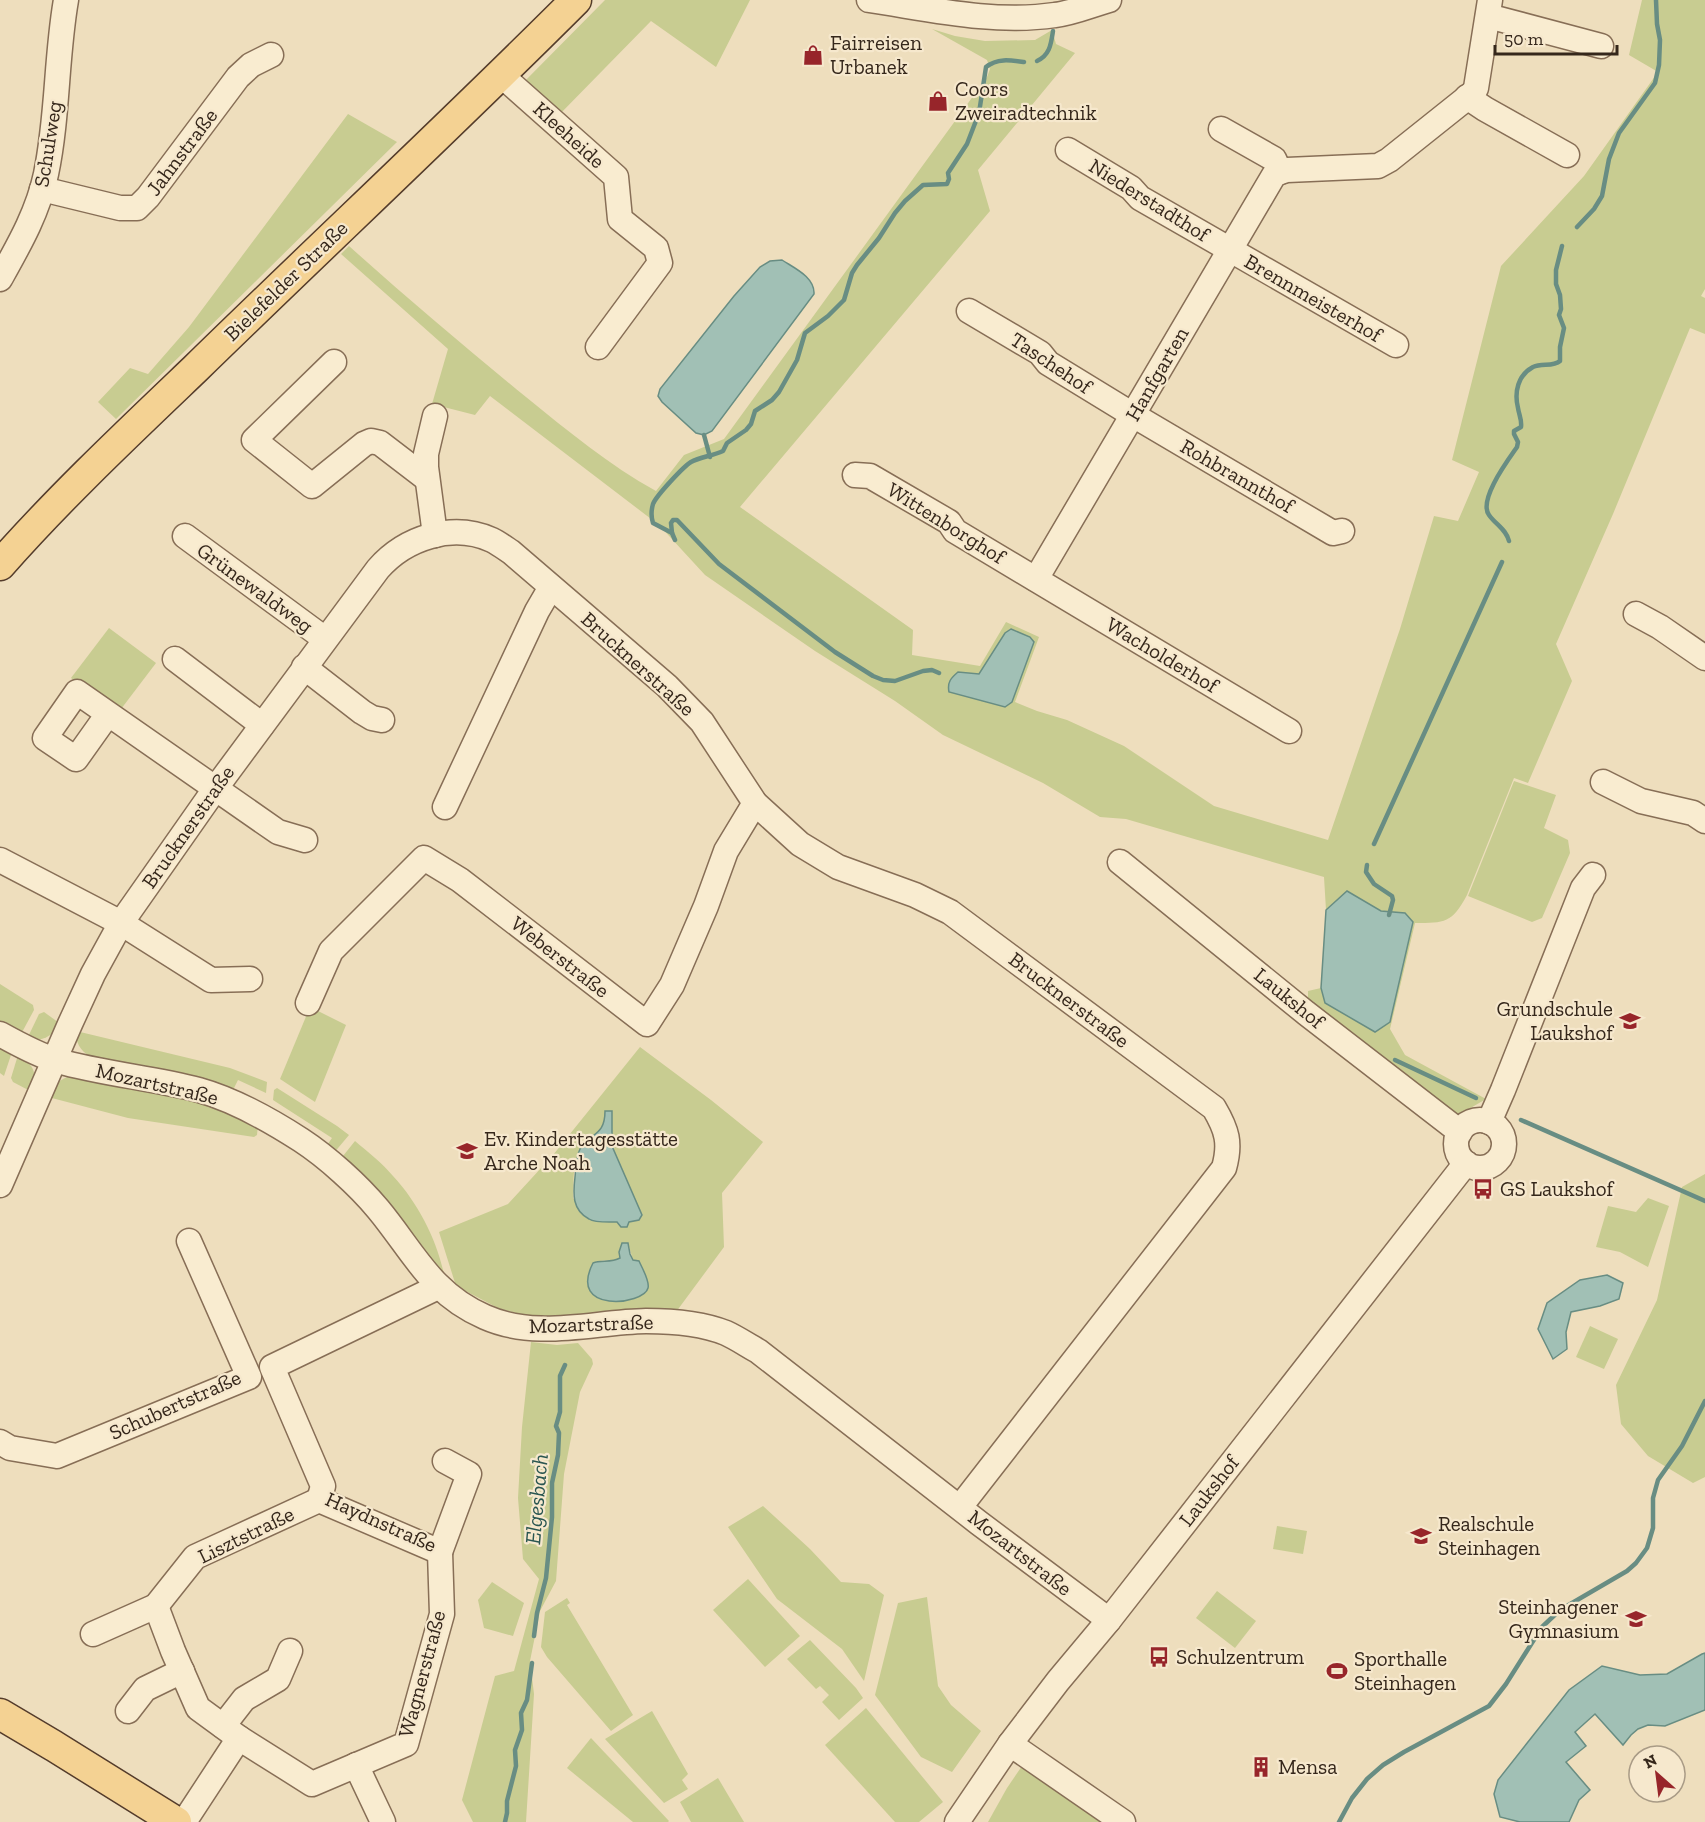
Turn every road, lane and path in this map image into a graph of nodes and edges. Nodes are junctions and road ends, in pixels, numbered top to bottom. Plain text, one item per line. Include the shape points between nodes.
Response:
1 (66, 0) edge
2 (576, 0) edge
3 (869, 0) edge
4 (1108, 0) edge
5 (1489, 8) edge
6 (1601, 46) dead end
7 (271, 56) dead end
8 (501, 75) junction
9 (1467, 97) junction
10 (1221, 129) dead end
11 (1068, 150) dead end
12 (1567, 155) dead end
13 (1280, 172) junction
14 (42, 189) junction
15 (1230, 250) junction
16 (0, 279) edge
17 (969, 310) dead end
18 (1396, 345) dead end
19 (598, 347) dead end
20 (334, 362) dead end
21 (1133, 415) junction
22 (435, 416) dead end
23 (855, 475) dead end
24 (427, 479) junction
25 (1342, 531) dead end
26 (435, 535) junction
27 (185, 536) dead end
28 (0, 565) edge
29 (1035, 579) junction
30 (551, 587) junction
31 (1636, 614) dead end
32 (325, 639) junction
33 (1705, 658) edge
34 (175, 659) dead end
35 (304, 667) junction
36 (108, 714) dead end
37 (382, 720) dead end
38 (262, 725) junction
39 (1289, 731) dead end
40 (1603, 782) dead end
41 (215, 789) junction
42 (755, 803) junction
43 (445, 807) dead end
44 (1705, 821) edge
45 (306, 840) dead end
46 (0, 860) edge
47 (1119, 862) dead end
48 (1593, 875) dead end
49 (121, 922) junction
50 (250, 979) dead end
51 (308, 1003) dead end
52 (0, 1034) edge
53 (55, 1060) junction
54 (1489, 1122) junction
55 (1460, 1132) junction
56 (1466, 1163) junction
57 (3, 1171) edge
58 (189, 1241) dead end
59 (438, 1287) junction
60 (0, 1442) edge
61 (445, 1461) dead end
62 (319, 1500) junction
63 (960, 1507) junction
64 (440, 1552) junction
65 (156, 1606) junction
66 (1109, 1620) junction
67 (93, 1634) dead end
68 (290, 1651) dead end
69 (182, 1671) junction
70 (128, 1711) dead end
71 (0, 1714) edge
72 (231, 1732) junction
73 (1010, 1744) junction
74 (356, 1765) junction
75 (176, 1822) edge
76 (184, 1822) edge
77 (383, 1822) edge
78 (957, 1822) edge
79 (1123, 1822) edge

1 - 14 street, Schulweg
2 - 8 main road, Bielefelder Straße
3 - 4 street via 999,18 1057,15
5 - 6 street
5 - 9 street via 1476,88
7 - 14 street, Jahnstraße via 251,65 238,77 137,208 120,208
8 - 19 street, Kleeheide via 616,177 620,219 656,248 660,263
8 - 28 main road, Bielefelder Straße via 99,461
9 - 12 street
9 - 13 street via 1378,166
10 - 13 street via 1274,159
11 - 15 street, Niederstadthof via 1131,188 1140,198
13 - 15 street, Hanfgarten via 1274,175
14 - 16 street, Schulweg via 25,235
15 - 18 street, Brennmeisterhof
15 - 21 street, Hanfgarten
17 - 21 street, Taschehof
20 - 24 street via 254,440 312,486 371,441 380,443
21 - 25 street, Rohbrannthof via 1333,533
21 - 29 street, Hanfgarten
22 - 24 street via 426,454
23 - 29 street, Wittenborghof via 870,476
24 - 26 street
26 - 30 street, Brucknerstraße via 473,534 492,540
26 - 32 street, Brucknerstraße via 410,543 386,560
27 - 32 street, Grünewaldweg
29 - 39 street, Wacholderhof
30 - 42 street, Brucknerstraße via 667,686 702,722
30 - 43 street
31 - 33 street
32 - 35 street, Brucknerstraße
34 - 38 street
35 - 37 street via 362,712
35 - 38 street, Brucknerstraße
36 - 41 street
38 - 41 street, Brucknerstraße
40 - 44 street via 1641,801 1693,813
41 - 45 street via 278,832
41 - 49 street, Brucknerstraße
42 - 51 street, Weberstraße via 726,851 672,985 647,1024 460,880 424,858 331,951
42 - 63 street, Brucknerstraße via 800,844 838,867 950,912 1214,1108 1228,1138 1224,1168
46 - 49 street
47 - 55 street, Laukshof
48 - 54 street via 1584,888
49 - 50 street via 211,980
49 - 53 street, Brucknerstraße
52 - 53 street, Mozartstraße
53 - 57 street, Brucknerstraße
53 - 59 street, Mozartstraße via 201,1091 236,1103 301,1140 332,1163 377,1208
54 - 55 street via 1469,1123
54 - 56 street via 1501,1133 1501,1156 1481,1168
55 - 56 street via 1458,1152
56 - 66 street, Laukshof
58 - 60 street, Schubertstraße via 249,1377 57,1456 10,1448
59 - 62 street, Haydnstraße via 272,1367 323,1486
59 - 63 street, Mozartstraße via 459,1304 509,1325 534,1329 645,1321 696,1325 726,1334 765,1357
61 - 64 street, Haydnstraße via 469,1474
62 - 64 street, Haydnstraße
62 - 65 street, Lisztstraße via 195,1557
63 - 66 street, Mozartstraße
64 - 74 street, Wagnerstraße via 442,1614 406,1744
65 - 67 street, Lisztstraße
65 - 69 street
66 - 73 street, Laukshof
68 - 72 street via 278,1679 244,1699
69 - 70 street via 145,1689
69 - 72 street via 198,1708
71 - 75 main road
72 - 74 street, Wagnerstraße via 312,1784
72 - 76 street
73 - 78 street, Laukshof
73 - 79 street
74 - 77 street

